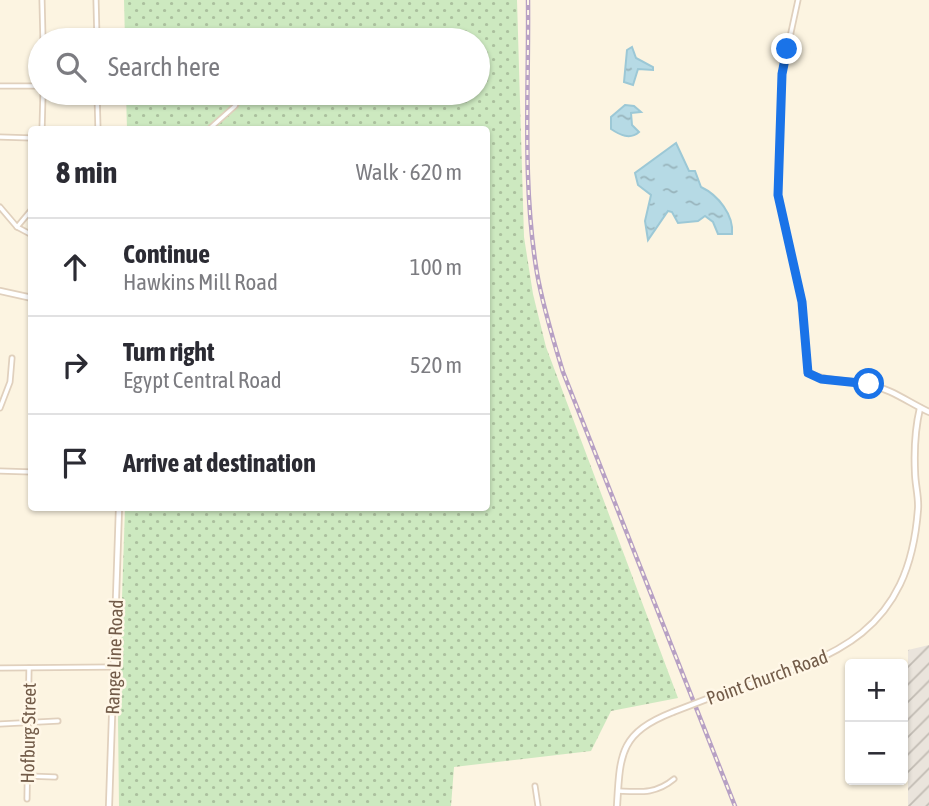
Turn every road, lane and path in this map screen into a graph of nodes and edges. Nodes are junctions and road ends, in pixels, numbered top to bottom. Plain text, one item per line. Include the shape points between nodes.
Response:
1 (42, 0) edge
2 (96, 0) edge
3 (798, 0) edge
4 (43, 28) edge
5 (97, 28) edge
6 (0, 86) edge
7 (28, 86) edge
8 (43, 105) edge
9 (97, 105) edge
10 (236, 105) edge
11 (42, 126) edge
12 (98, 126) edge
13 (212, 126) edge
14 (0, 137) edge
15 (28, 138) edge
16 (0, 207) edge
17 (28, 214) edge
18 (18, 228) junction
19 (28, 233) edge
20 (0, 290) edge
21 (28, 297) edge
22 (12, 358) dead end
23 (808, 373) joint
24 (0, 408) edge
25 (920, 408) junction
26 (929, 412) edge
27 (0, 471) edge
28 (28, 472) edge
29 (119, 511) edge
30 (113, 667) junction
31 (0, 668) edge
32 (29, 668) junction
33 (58, 722) dead end
34 (0, 724) edge
35 (29, 724) junction
36 (28, 776) junction
37 (55, 777) dead end
38 (674, 779) dead end
39 (535, 786) dead end
40 (618, 791) junction
41 (27, 799) dead end
42 (109, 806) edge
43 (538, 806) edge
44 (617, 806) edge

1 - 4 street
2 - 5 street
3 - 23 street via 782,74 778,195 802,302
6 - 7 street
8 - 11 street
9 - 12 street
10 - 13 street
14 - 15 street
16 - 18 street
17 - 18 street
18 - 19 street
20 - 21 street
22 - 24 street via 10,382
23 - 25 street via 892,391
25 - 26 street
25 - 40 street, Point Church Road, bridge via 915,443 918,508 905,575 891,604 854,641 824,659 650,721 631,737 621,756
27 - 28 street
29 - 30 street, Range Line Road
30 - 32 street
30 - 42 street, Range Line Road
31 - 32 street
32 - 35 street, Hofburg Street
33 - 35 street
34 - 35 street
35 - 36 street, Hofburg Street
36 - 37 street
36 - 41 street, Hofburg Street
38 - 40 street via 652,792
39 - 43 street
40 - 44 street, Point Church Road

